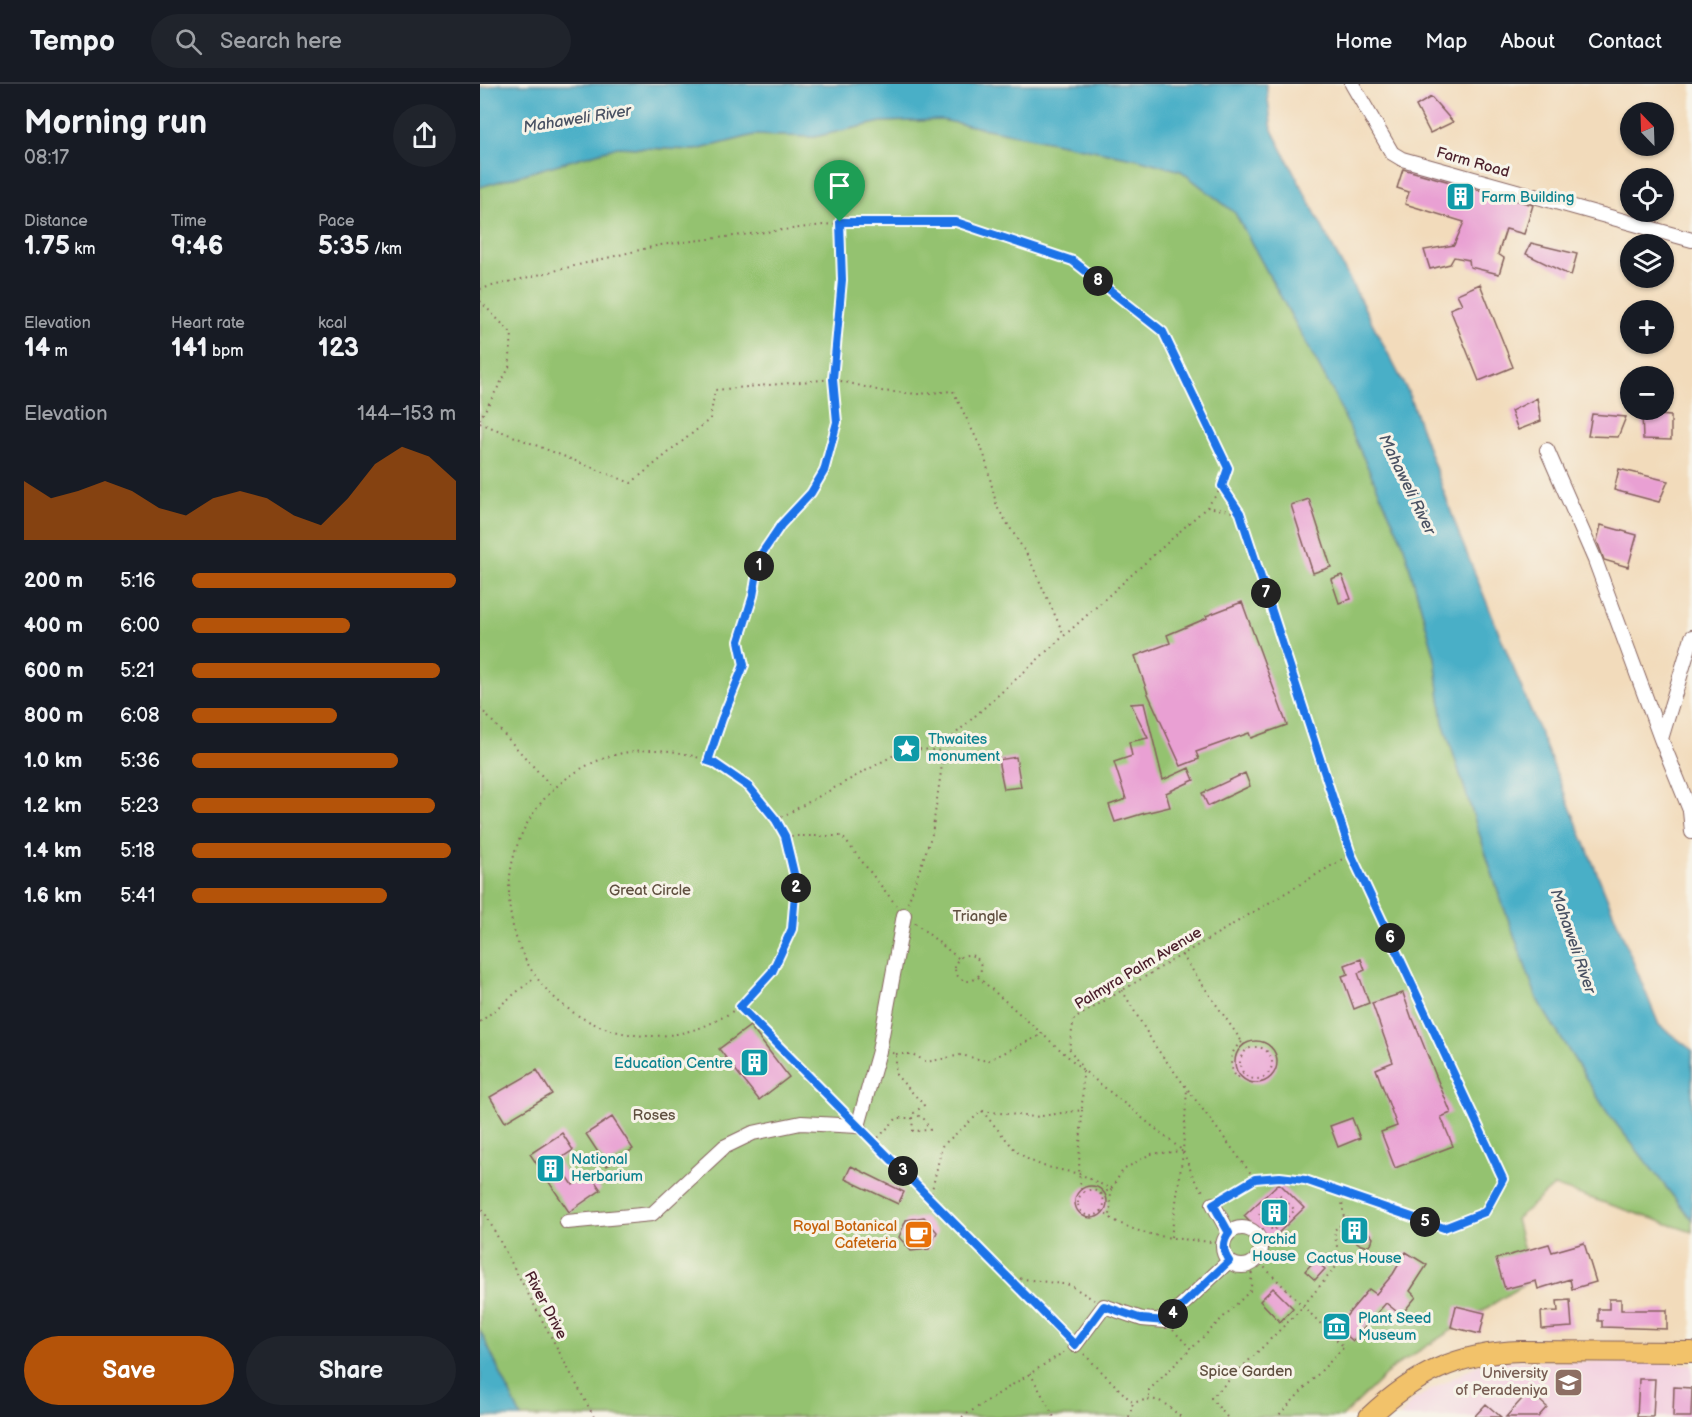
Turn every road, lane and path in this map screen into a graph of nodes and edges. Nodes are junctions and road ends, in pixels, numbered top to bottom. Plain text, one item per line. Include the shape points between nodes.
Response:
1 (1352, 84) edge
2 (840, 222) junction
3 (1692, 240) edge
4 (480, 289) edge
5 (480, 301) edge
6 (833, 379) junction
7 (480, 421) edge
8 (1547, 450) dead end
9 (1222, 486) junction
10 (1207, 507) junction
11 (1240, 513) junction
12 (1064, 635) junction
13 (1692, 636) edge
14 (480, 708) edge
15 (1661, 739) junction
16 (944, 751) junction
17 (708, 761) junction
18 (554, 789) junction
19 (1691, 813) edge
20 (776, 820) junction
21 (1692, 832) edge
22 (785, 836) junction
23 (1351, 854) junction
24 (904, 915) junction
25 (1182, 954) junction
26 (958, 958) junction
27 (978, 977) junction
28 (535, 978) junction
29 (1122, 990) junction
30 (740, 1007) junction
31 (480, 1022) edge
32 (1042, 1034) junction
33 (1242, 1042) junction
34 (1247, 1049) junction
35 (879, 1051) junction
36 (896, 1054) junction
37 (1083, 1070) junction
38 (1243, 1073) junction
39 (1187, 1089) junction
40 (1082, 1110) junction
41 (982, 1111) junction
42 (858, 1126) junction
43 (874, 1142) junction
44 (1183, 1150) junction
45 (1080, 1174) junction
46 (1255, 1179) junction
47 (1112, 1189) junction
48 (1341, 1192) junction
49 (1083, 1193) junction
50 (1101, 1194) junction
51 (930, 1199) junction
52 (480, 1204) edge
53 (1213, 1204) junction
54 (1101, 1211) junction
55 (1110, 1217) junction
56 (1344, 1219) junction
57 (567, 1222) dead end
58 (1339, 1225) junction
59 (1255, 1233) junction
60 (1170, 1237) junction
61 (1226, 1238) junction
62 (1229, 1261) junction
63 (1254, 1261) junction
64 (1007, 1277) junction
65 (1104, 1306) junction
66 (1166, 1321) junction
67 (1075, 1345) junction
68 (1191, 1349) junction
69 (1692, 1352) edge
70 (1030, 1373) junction
71 (1149, 1398) junction
72 (1133, 1403) junction
73 (594, 1417) edge
74 (963, 1417) edge
75 (1054, 1417) edge
76 (1129, 1417) edge
77 (1181, 1417) edge
78 (1227, 1417) edge
79 (1277, 1417) edge
80 (1369, 1417) edge

1 - 3 lane, Farm Road via 1392,153 1402,159
2 - 4 path via 660,246
2 - 6 path via 842,280
2 - 9 path via 956,222 1073,261 1163,332 1228,468
5 - 7 path via 512,334 509,368
6 - 7 path via 715,390 710,419 630,483
6 - 12 path via 881,391 953,391 984,454 997,507 1029,558
6 - 17 path via 837,422 824,471 760,556 739,641 744,665
8 - 15 lane via 1595,560
9 - 10 path
9 - 11 path
10 - 11 path
10 - 12 path
11 - 23 path
12 - 16 path via 954,735
13 - 15 lane
14 - 18 path
15 - 19 lane
16 - 20 path via 907,748
16 - 24 path via 932,834
17 - 18 path via 673,751 630,751 589,764
17 - 20 path via 749,787
18 - 28 path via 528,821 512,859 508,901 516,941
19 - 21 lane
20 - 22 path
22 - 24 path via 842,836
22 - 30 path via 796,882 792,929 772,972
23 - 25 path, Palmyra Palm Avenue
23 - 48 path via 1503,1179 1485,1212 1444,1228
24 - 26 path
24 - 35 lane
25 - 29 path, Palmyra Palm Avenue
25 - 33 path
26 - 27 path via 955,969 959,978 970,981
26 - 27 path via 967,954 978,959 982,967
27 - 32 path
28 - 30 path via 561,1005 594,1025 631,1035 669,1036 706,1026
28 - 31 path
29 - 37 path, Palmyra Palm Avenue via 1074,1019 1069,1048
29 - 39 path via 1155,1046
30 - 42 path
32 - 36 path via 987,1061 961,1055 927,1062 912,1054
32 - 37 path
33 - 34 path
33 - 38 path via 1231,1059 1237,1078
34 - 38 path via 1239,1062
34 - 38 path via 1263,1048 1269,1052 1272,1063 1268,1074 1260,1079
35 - 36 path
35 - 42 lane
36 - 43 path via 896,1075 924,1105 914,1113 924,1119 930,1130 913,1131 912,1118 897,1118
37 - 40 path, Palmyra Palm Avenue
37 - 44 path
39 - 44 path
39 - 46 path
40 - 41 path via 1035,1118
40 - 45 path, Palmyra Palm Avenue
41 - 45 path via 1016,1151 1043,1166
41 - 51 path via 942,1146
42 - 43 path
42 - 57 lane via 801,1124 753,1133 724,1147 652,1215
43 - 51 path
44 - 47 path via 1150,1154 1123,1170
44 - 53 path via 1194,1179
44 - 60 path
45 - 47 path
45 - 49 path, Palmyra Palm Avenue
46 - 48 path via 1305,1180
46 - 53 path
47 - 50 path
47 - 55 path
48 - 56 path
49 - 50 path via 1092,1190
49 - 54 path via 1078,1203 1083,1213 1091,1216
50 - 54 path
51 - 64 path
52 - 73 path, River Drive
53 - 61 lane
54 - 55 path
55 - 60 path via 1128,1229
56 - 58 path
56 - 58 path via 1367,1236 1363,1241
58 - 78 path via 1334,1232 1340,1262 1298,1312 1210,1398
59 - 59 path via 1264,1221 1258,1215 1279,1194 1294,1210 1273,1231 1268,1225
59 - 61 lane via 1241,1228
59 - 63 lane via 1261,1248
60 - 61 path
61 - 62 lane via 1223,1250
62 - 63 lane via 1240,1265
62 - 66 lane
63 - 68 path via 1251,1290
63 - 79 path via 1344,1347
64 - 65 path via 1070,1285
64 - 67 path
65 - 66 lane via 1142,1319
65 - 67 lane
66 - 68 path
67 - 70 path
67 - 72 path
68 - 71 path via 1149,1390
69 - 80 highway via 1496,1351 1441,1365 1398,1391
70 - 74 path
70 - 75 path
71 - 72 path
71 - 77 path
72 - 76 path

